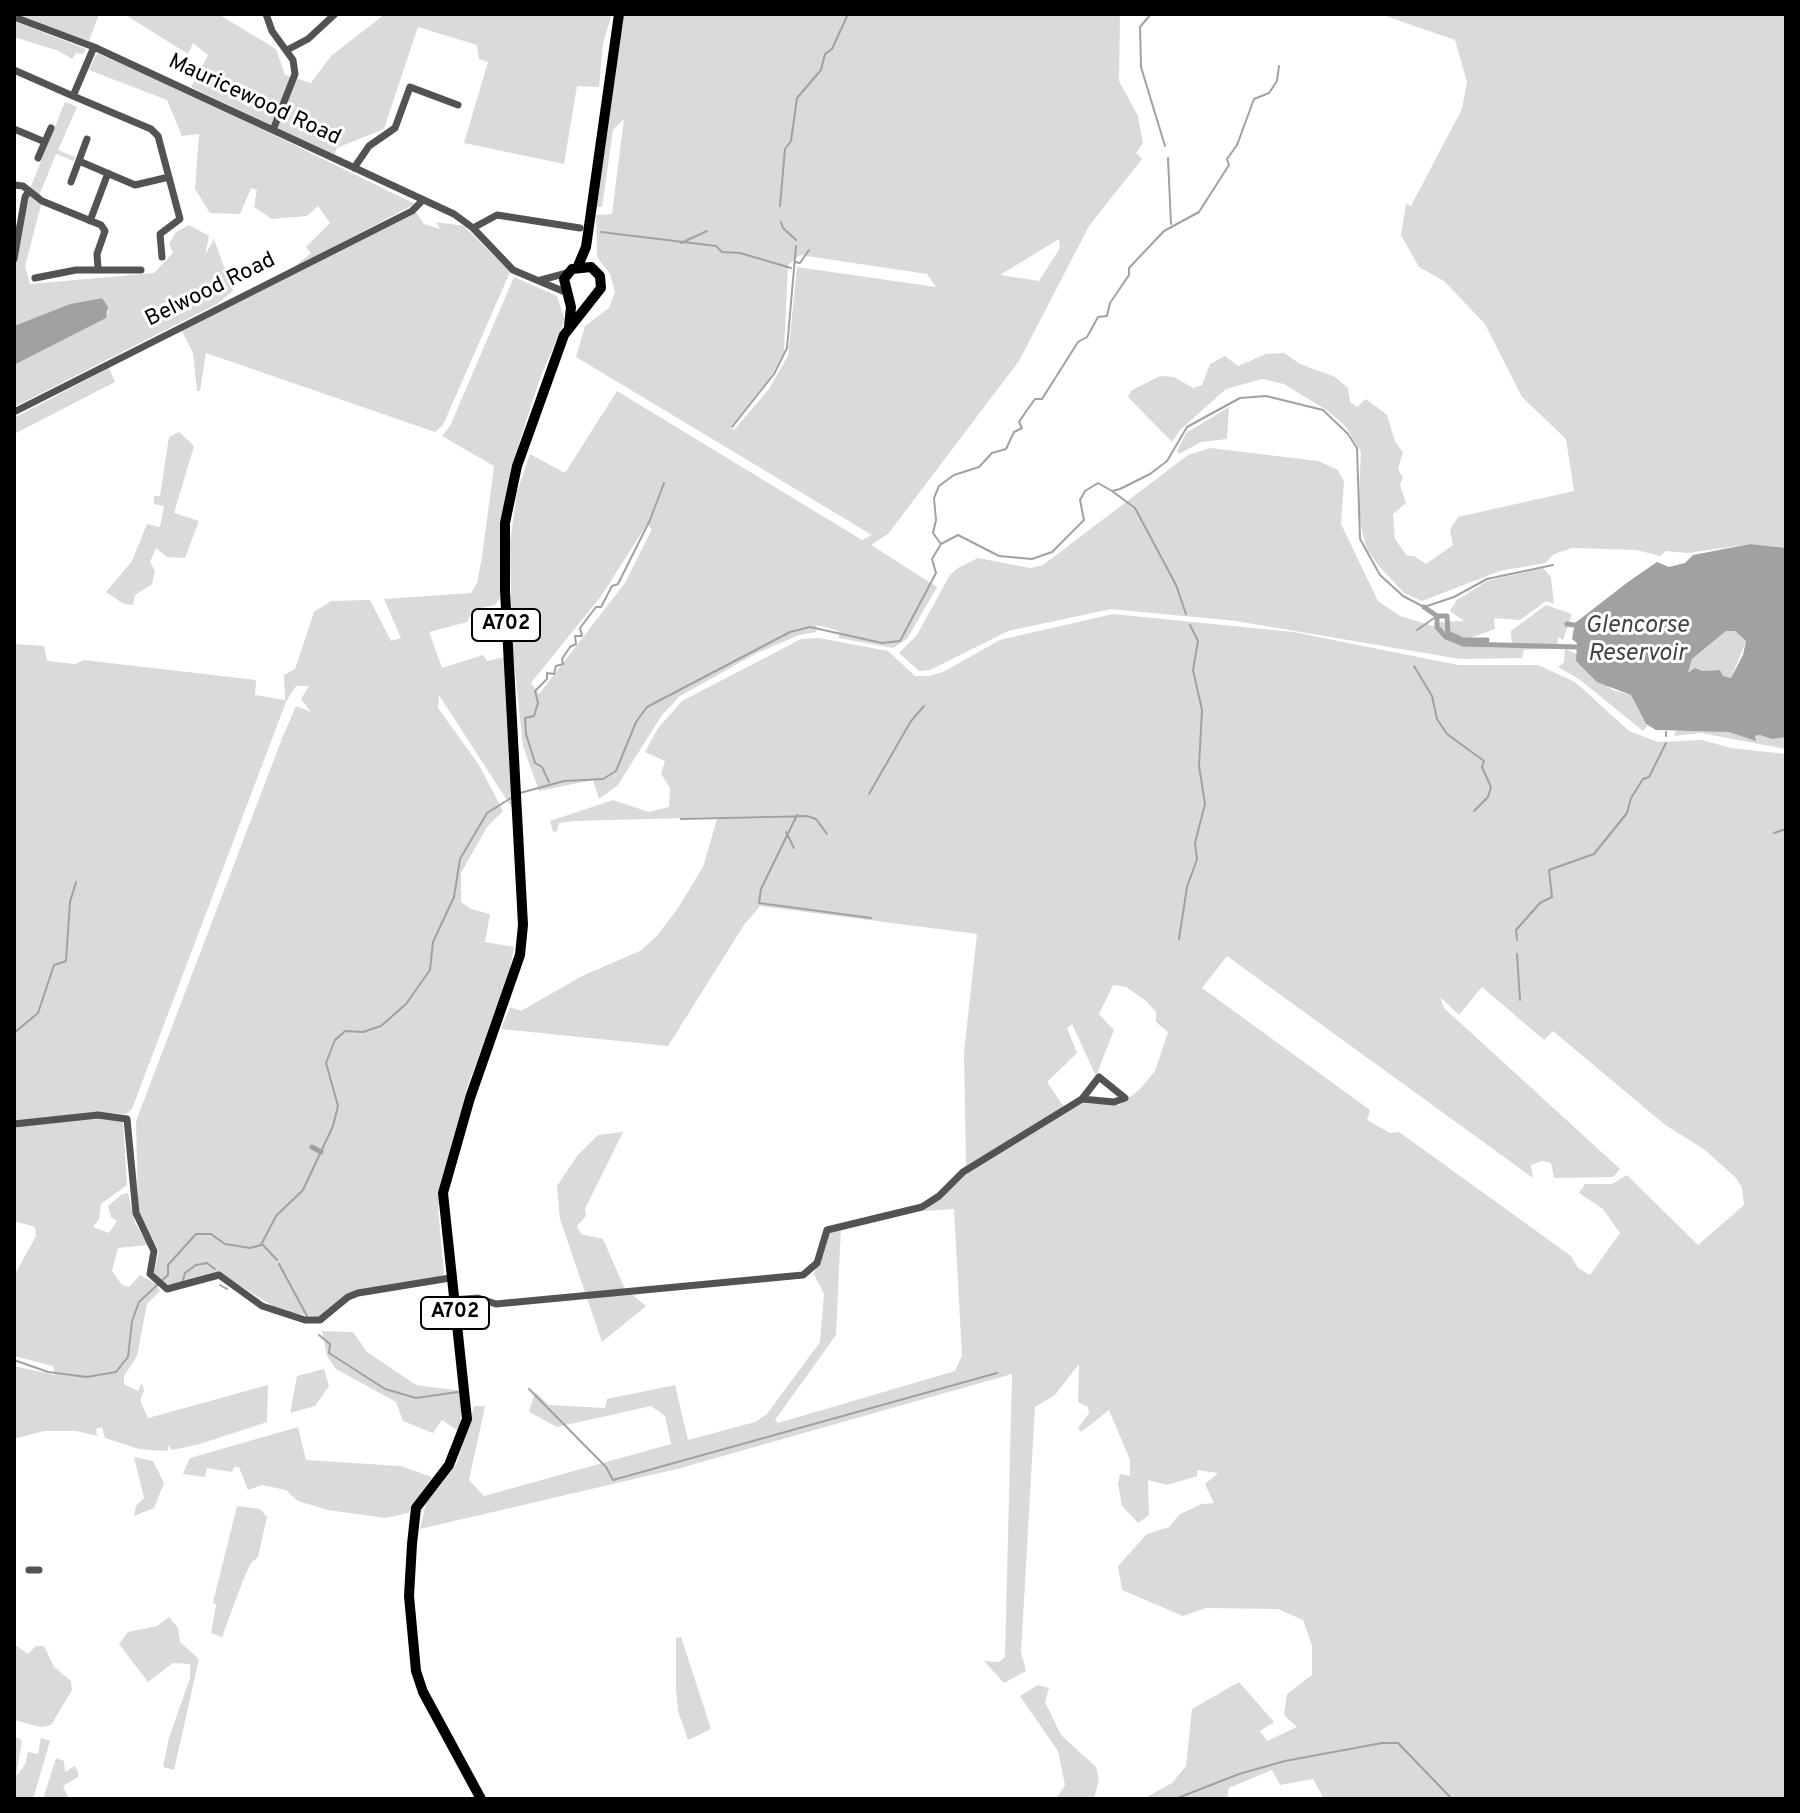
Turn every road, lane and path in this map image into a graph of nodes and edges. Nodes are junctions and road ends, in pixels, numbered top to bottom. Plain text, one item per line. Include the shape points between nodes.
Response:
1 (266, 14) edge
2 (335, 14) edge
3 (619, 14) edge
4 (14, 17) edge
5 (94, 47) junction
6 (287, 50) junction
7 (14, 70) edge
8 (73, 96) junction
9 (458, 105) dead end
10 (51, 128) dead end
11 (14, 129) edge
12 (273, 130) junction
13 (87, 139) dead end
14 (45, 142) junction
15 (38, 158) dead end
16 (79, 161) junction
17 (354, 168) junction
18 (108, 173) junction
19 (169, 177) junction
20 (71, 182) dead end
21 (14, 185) edge
22 (29, 191) junction
23 (422, 201) junction
24 (90, 221) junction
25 (473, 228) junction
26 (580, 228) dead end
27 (16, 239) edge
28 (586, 247) junction
29 (162, 257) dead end
30 (14, 259) edge
31 (578, 266) junction
32 (591, 267) junction
33 (98, 268) junction
34 (141, 270) dead end
35 (567, 273) junction
36 (35, 278) dead end
37 (539, 280) junction
38 (567, 295) junction
39 (590, 302) junction
40 (569, 327) junction
41 (14, 412) edge
42 (1082, 1099) junction
43 (14, 1124) edge
44 (450, 1278) junction
45 (453, 1300) junction
46 (29, 1570) dead end
47 (39, 1570) dead end
48 (481, 1799) edge

1 - 6 street
2 - 6 street
3 - 28 highway
4 - 5 street, Mauricewood Road
5 - 8 street
5 - 12 street, Mauricewood Road
6 - 12 street via 295,74
7 - 8 street
8 - 19 street via 155,133
9 - 17 street via 410,87 395,128 369,146
10 - 14 street
11 - 14 street
12 - 17 street, Mauricewood Road
13 - 16 street
14 - 15 street
16 - 18 street
16 - 20 street
17 - 23 street, Mauricewood Road
18 - 19 street via 140,185
18 - 24 street
19 - 29 street via 180,219 160,234
21 - 22 street
22 - 24 street
22 - 27 street
23 - 25 street, Mauricewood Road
23 - 41 street, Belwood Road via 412,211
24 - 33 street via 105,231
25 - 26 street via 497,215
25 - 37 street, Mauricewood Road via 513,270
27 - 30 street
28 - 31 highway
28 - 32 highway
31 - 32 highway
31 - 35 highway
32 - 39 highway via 602,282
33 - 34 street
33 - 36 street
35 - 37 street
35 - 38 highway, A702
37 - 38 street, Mauricewood Road
38 - 39 highway via 579,303
38 - 40 highway, A702
39 - 40 highway, A702
40 - 44 highway, A702 via 517,466 505,523 523,890 520,955 446,1178 443,1208
42 - 42 street via 1114,1102 1125,1098 1099,1077
42 - 45 street via 963,1172 922,1207 827,1230 817,1263 803,1275 496,1304 478,1298
43 - 44 street via 98,1115 127,1119 136,1213 154,1251 150,1274 160,1284 178,1288 219,1275 262,1306 320,1320 358,1293
44 - 45 highway, A702
45 - 48 highway, A702 via 467,1419 449,1465 416,1508 411,1633 423,1692
46 - 47 street

